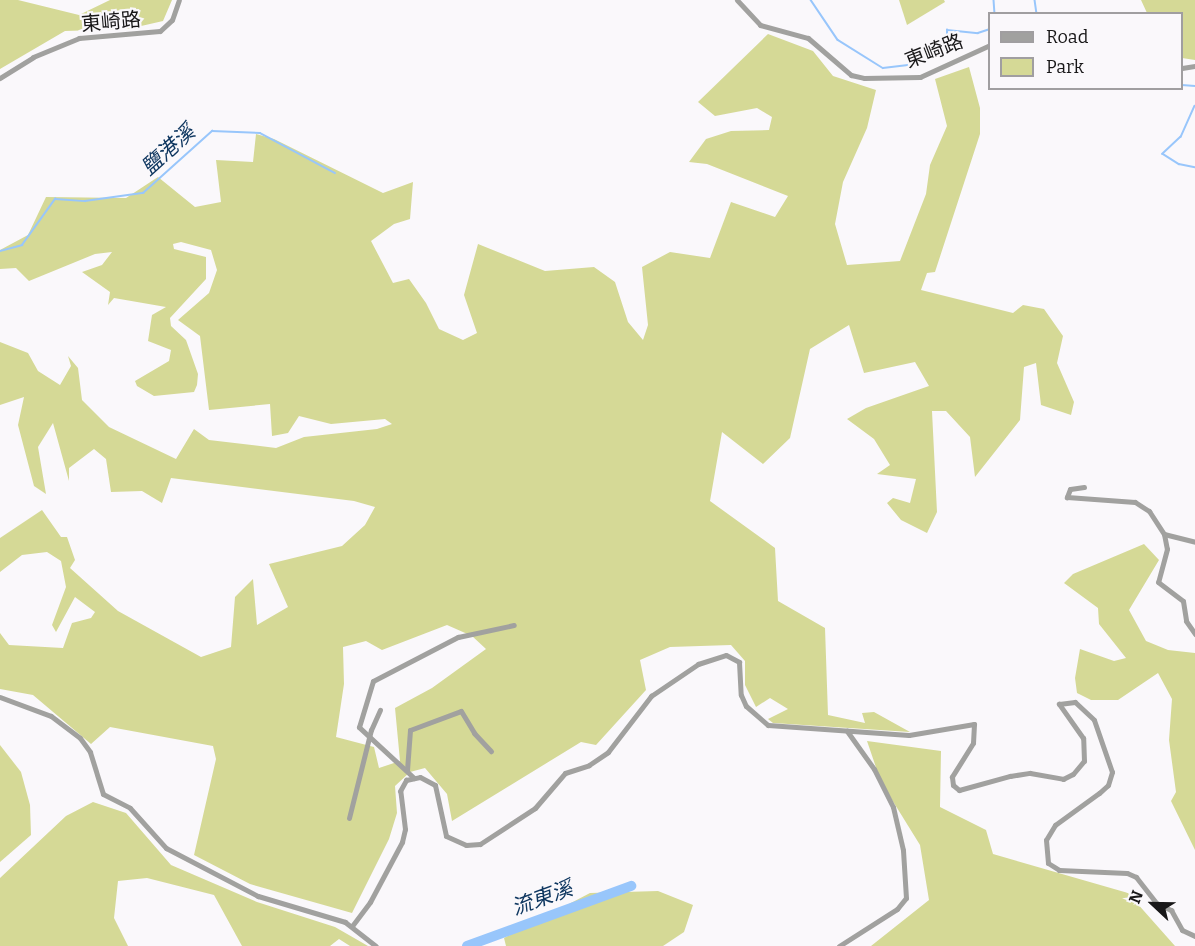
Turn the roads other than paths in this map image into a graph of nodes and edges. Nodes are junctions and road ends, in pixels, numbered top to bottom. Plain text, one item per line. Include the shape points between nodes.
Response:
1 (179, 0) edge
2 (737, 0) edge
3 (988, 46) edge
4 (0, 78) edge
5 (1084, 487) dead end
6 (1164, 534) junction
7 (1195, 542) edge
8 (514, 626) dead end
9 (1195, 634) edge
10 (0, 697) edge
11 (380, 710) dead end
12 (847, 731) junction
13 (369, 737) junction
14 (491, 751) dead end
15 (407, 770) junction
16 (414, 778) junction
17 (349, 818) dead end
18 (352, 926) junction
19 (1195, 936) edge
20 (376, 946) edge
21 (839, 946) edge

1 - 4 street, 東崎路 via 172,20 160,31 80,38 41,53
2 - 3 street, 東崎路 via 760,25 808,38 851,75 864,78 895,81 920,77
5 - 6 street via 1070,489 1067,497 1135,502 1149,511
6 - 7 street
6 - 9 street via 1167,549 1158,582 1183,601 1186,621
8 - 13 street via 458,637 373,681 359,727
10 - 18 street via 51,716 86,744 103,794 130,808 166,848 258,896
11 - 13 street
12 - 16 street via 787,728 763,722 743,700 739,662 732,656 721,656 686,671 651,696 608,752 589,765 565,773 535,808 480,844 466,845 446,836 435,785 426,778
12 - 19 street via 927,735 972,724 976,727 974,743 952,778 956,789 1030,773 1063,778 1080,768 1084,755 1083,738 1059,706 1062,701 1075,702 1094,720 1112,772 1108,785 1055,825 1046,840 1048,863 1059,870 1127,873 1156,903 1171,910 1182,930
12 - 21 street via 874,769 893,807 903,850 906,898 897,909
13 - 15 street
13 - 17 street
14 - 15 street via 461,711 410,730
15 - 16 street
16 - 18 street via 406,780 400,790 405,829 402,842 370,902
18 - 20 street

